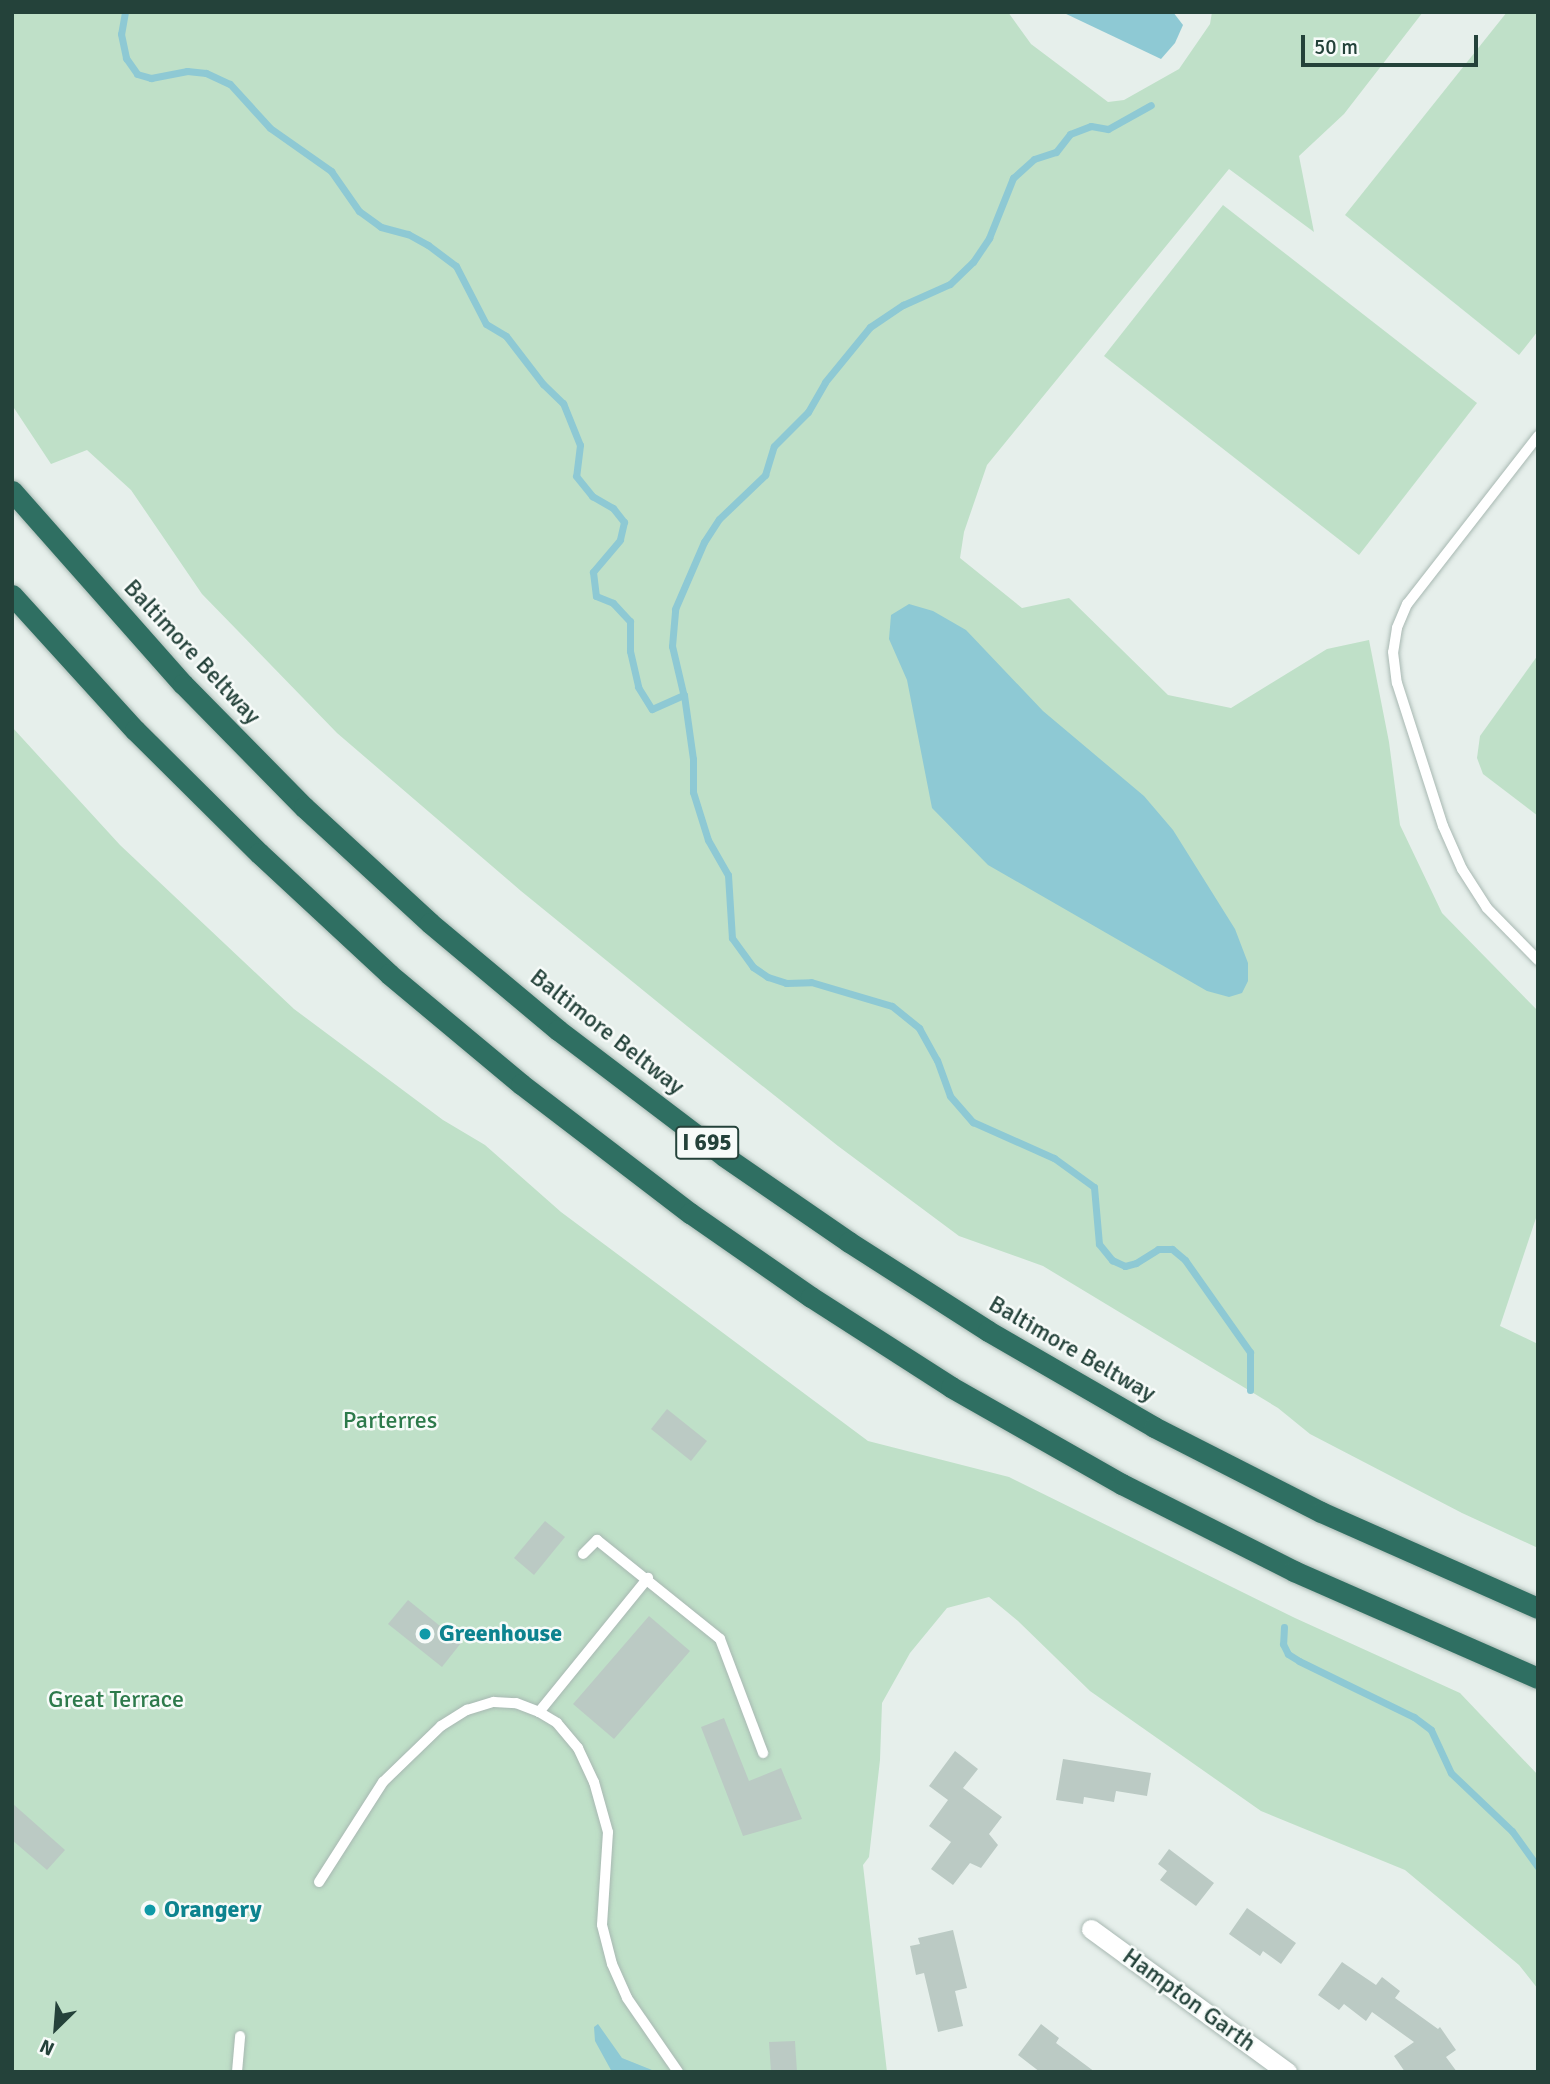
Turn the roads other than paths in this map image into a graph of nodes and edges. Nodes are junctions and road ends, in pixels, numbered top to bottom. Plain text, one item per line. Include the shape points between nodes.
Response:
1 (1538, 436) edge
2 (12, 491) edge
3 (12, 595) edge
4 (1538, 960) edge
5 (583, 1554) dead end
6 (648, 1578) junction
7 (1538, 1608) edge
8 (1538, 1678) edge
9 (539, 1712) junction
10 (763, 1753) dead end
11 (319, 1882) dead end
12 (1091, 1929) dead end
13 (240, 2036) dead end
14 (237, 2072) edge
15 (678, 2072) edge
16 (1287, 2072) edge

1 - 4 lane via 1407,604 1393,652 1397,682 1443,826 1462,869 1487,908
2 - 7 highway, Baltimore Beltway / I 695 via 183,684 304,807 430,923 558,1030 724,1156 988,1331 1154,1427 1321,1512
3 - 8 highway, I 695 via 145,740 389,974 521,1084 690,1213 940,1379 1122,1484 1294,1571
5 - 6 lane via 597,1540
6 - 9 lane
6 - 10 lane via 720,1639
9 - 11 lane via 516,1703 494,1702 467,1710 441,1726 383,1782
9 - 15 lane via 557,1723 579,1748 594,1782 608,1832 602,1925 612,1964 627,1998
12 - 16 street, Hampton Garth
13 - 14 lane

